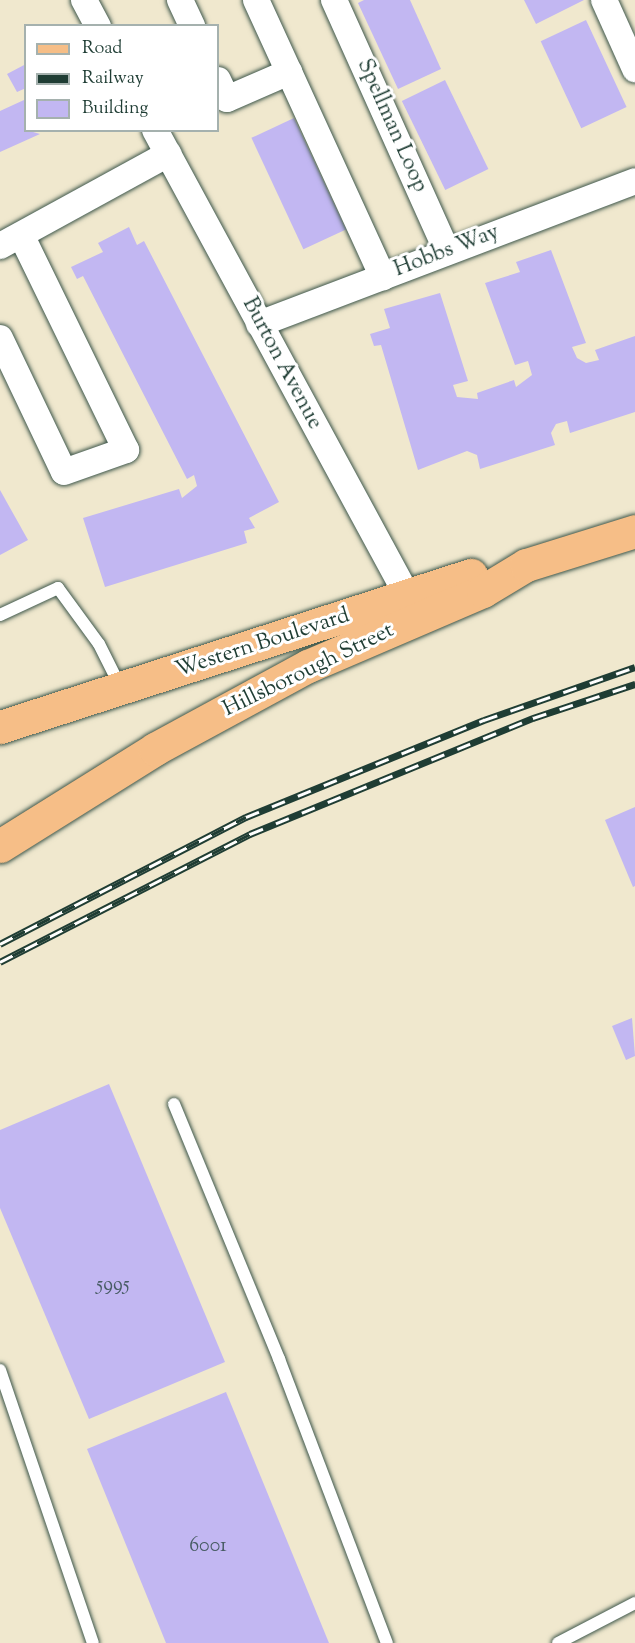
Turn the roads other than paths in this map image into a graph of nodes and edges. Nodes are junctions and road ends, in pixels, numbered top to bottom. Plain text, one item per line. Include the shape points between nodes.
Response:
1 (84, 0) edge
2 (180, 0) edge
3 (256, 0) edge
4 (334, 0) edge
5 (604, 0) edge
6 (97, 24) edge
7 (191, 24) edge
8 (635, 69) edge
9 (289, 72) junction
10 (219, 82) edge
11 (156, 132) edge
12 (168, 154) junction
13 (635, 181) edge
14 (10, 241) edge
15 (447, 252) junction
16 (383, 277) junction
17 (260, 324) junction
18 (0, 338) edge
19 (635, 531) edge
20 (526, 565) junction
21 (408, 597) junction
22 (0, 615) edge
23 (121, 689) junction
24 (0, 727) edge
25 (0, 846) edge
26 (174, 1104) dead end
27 (0, 1370) edge
28 (635, 1603) edge
29 (93, 1643) edge
30 (387, 1643) edge
31 (558, 1643) edge

1 - 6 street
2 - 7 street
3 - 9 street
4 - 15 street, Spellman Loop
5 - 8 street
9 - 10 street via 227,99
9 - 16 street
11 - 12 street, Burton Avenue
12 - 14 street
12 - 17 street, Burton Avenue
13 - 15 street, Hobbs Way
14 - 18 street via 126,450 64,472
15 - 16 street, Hobbs Way
16 - 17 street, Hobbs Way
17 - 21 street, Burton Avenue
19 - 20 main road, Hillsborough Street
20 - 21 main road, Western Boulevard via 487,570
20 - 25 main road, Hillsborough Street via 483,591 309,666 239,703
21 - 23 main road, Western Boulevard
22 - 23 lane via 58,588 99,644
23 - 24 main road, Western Boulevard
26 - 30 lane via 279,1359
27 - 29 lane
28 - 31 lane

